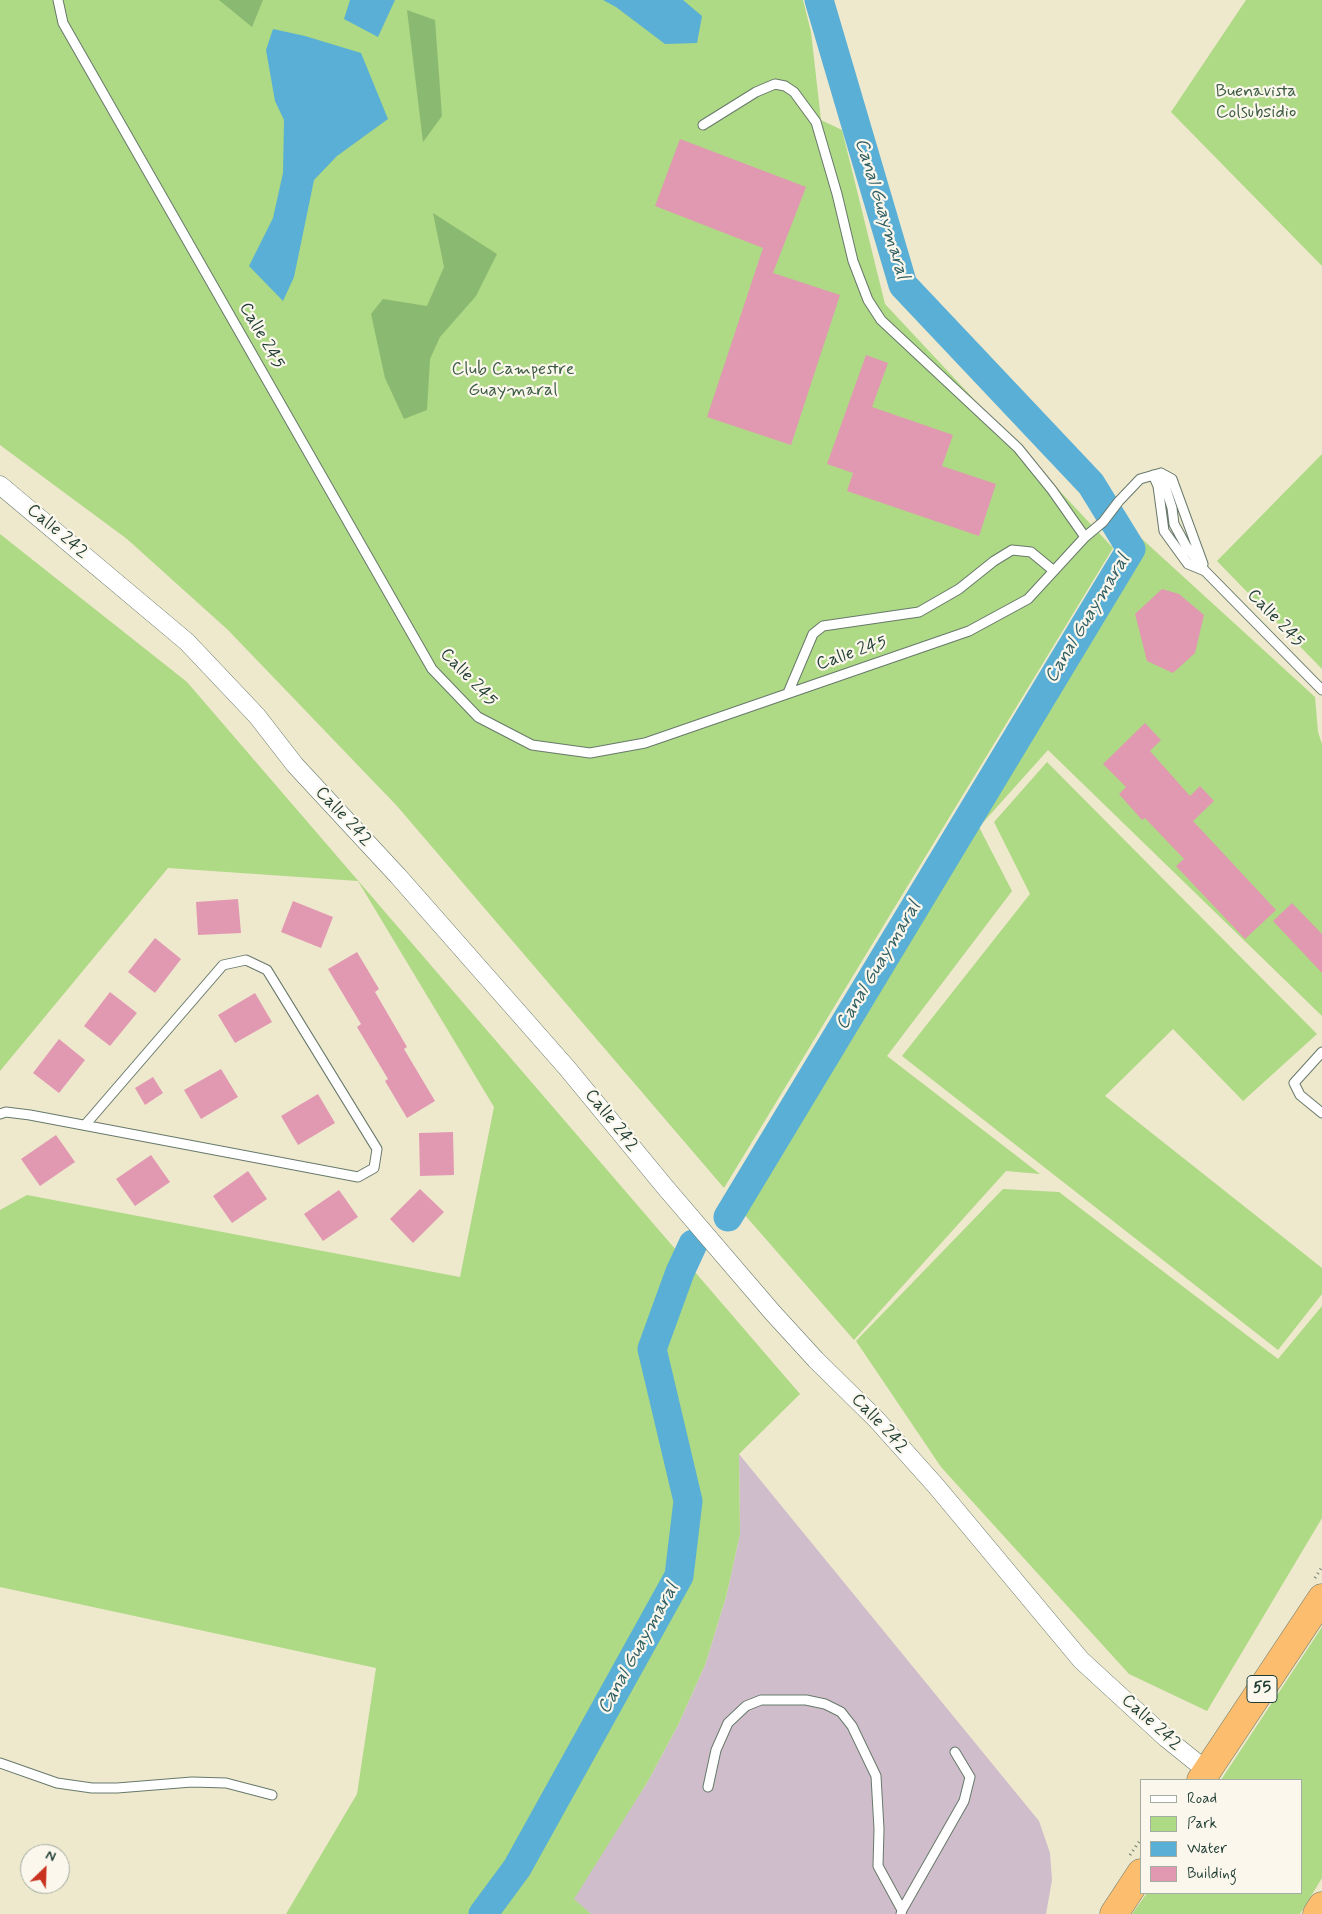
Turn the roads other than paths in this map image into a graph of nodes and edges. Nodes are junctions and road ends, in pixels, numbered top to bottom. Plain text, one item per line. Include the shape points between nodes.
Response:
1 (58, 0) edge
2 (703, 125) dead end
3 (1157, 474) junction
4 (0, 485) edge
5 (1085, 537) junction
6 (1054, 571) junction
7 (1205, 571) junction
8 (1322, 690) edge
9 (788, 693) junction
10 (1322, 1052) edge
11 (1322, 1113) edge
12 (0, 1114) edge
13 (85, 1125) junction
14 (1322, 1598) edge
15 (955, 1752) dead end
16 (0, 1763) edge
17 (1204, 1776) edge
18 (708, 1787) dead end
19 (272, 1795) dead end
20 (1140, 1875) edge
21 (1322, 1906) edge
22 (902, 1912) edge
23 (1114, 1914) edge
24 (1317, 1914) edge

1 - 9 lane, Calle 245 via 63,23 432,669 478,717 532,745 590,753 645,743
2 - 5 lane via 774,84 794,92 816,122 853,261 868,300 881,320 1018,448
3 - 5 lane, Calle 245 via 1140,479 1103,522
3 - 7 lane, Calle 245 via 1172,508 1174,524
3 - 7 lane, Calle 245 via 1172,479
4 - 17 street, Calle 242 via 187,642 257,716 296,765 567,1068 773,1313 936,1486 1082,1660
5 - 6 lane, Calle 245
6 - 9 lane, Calle 245 via 1028,599 969,631
6 - 9 lane via 1031,552 1012,550 959,589 920,612 823,626 813,634
7 - 8 lane, Calle 245
10 - 11 lane via 1294,1083 1300,1095
12 - 13 lane via 30,1115
13 - 13 lane via 358,1177 374,1168 377,1149 267,970 246,960 223,964
14 - 17 highway, 55
15 - 22 lane via 970,1777 964,1801
16 - 19 lane via 57,1783 92,1788 226,1783
18 - 22 lane via 716,1750 728,1723 746,1706 761,1700 806,1700 841,1712 852,1726 876,1776 878,1866
20 - 23 highway
21 - 24 highway

